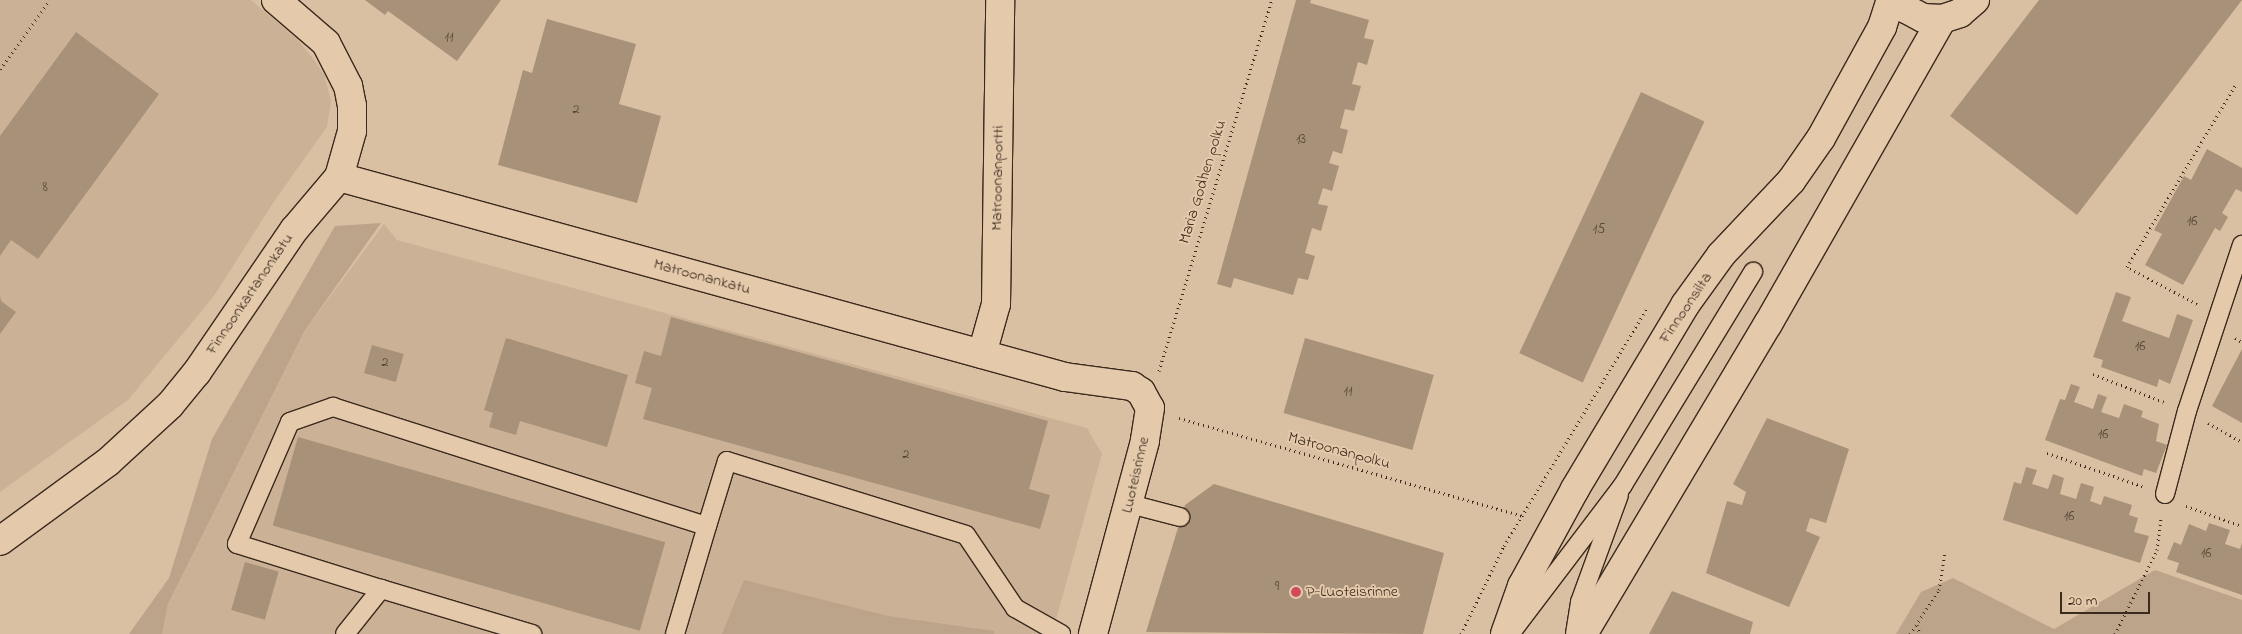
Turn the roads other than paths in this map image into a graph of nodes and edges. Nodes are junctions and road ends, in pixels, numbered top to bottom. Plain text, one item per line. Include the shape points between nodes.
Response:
1 (1000, 0) edge
2 (1891, 0) edge
3 (1896, 0) edge
4 (1975, 0) edge
5 (287, 3) edge
6 (1942, 19) junction
7 (338, 177) junction
8 (2242, 246) edge
9 (1753, 272) dead end
10 (982, 354) junction
11 (1150, 408) joint
12 (1622, 485) junction
13 (2165, 494) road end
14 (1130, 504) junction
15 (1180, 517) dead end
16 (707, 526) junction
17 (0, 541) edge
18 (381, 589) junction
19 (345, 634) edge
20 (532, 634) edge
21 (675, 634) edge
22 (1061, 634) edge
23 (1093, 634) edge
24 (1505, 634) edge
25 (1510, 634) edge
26 (1575, 634) edge
27 (1583, 634) edge

1 - 10 street, Matroonanportti via 996,304
2 - 24 street, Finnoonsilta via 1882,27 1821,138 1790,181 1722,255 1685,305 1566,505 1522,586
3 - 6 street via 1923,18
4 - 6 street via 1960,13
5 - 7 street, Finnoonkartanonkatu via 326,43 348,86 352,131
6 - 27 street via 1783,298
7 - 10 street, Matroonankatu
7 - 17 street, Finnoonkartanonkatu via 294,230 170,405 108,462
8 - 13 lane via 2187,411
9 - 12 lane
10 - 11 street, Matroonankatu via 1065,377 1132,386 1141,392
11 - 14 street, Luoteisrinne
12 - 25 lane
12 - 26 lane via 1580,602
14 - 15 lane
14 - 23 street, Luoteisrinne
16 - 18 lane via 334,408 290,422 237,544
16 - 21 lane
16 - 22 lane via 727,461 737,464 966,535 1015,608
18 - 19 lane
18 - 20 lane

